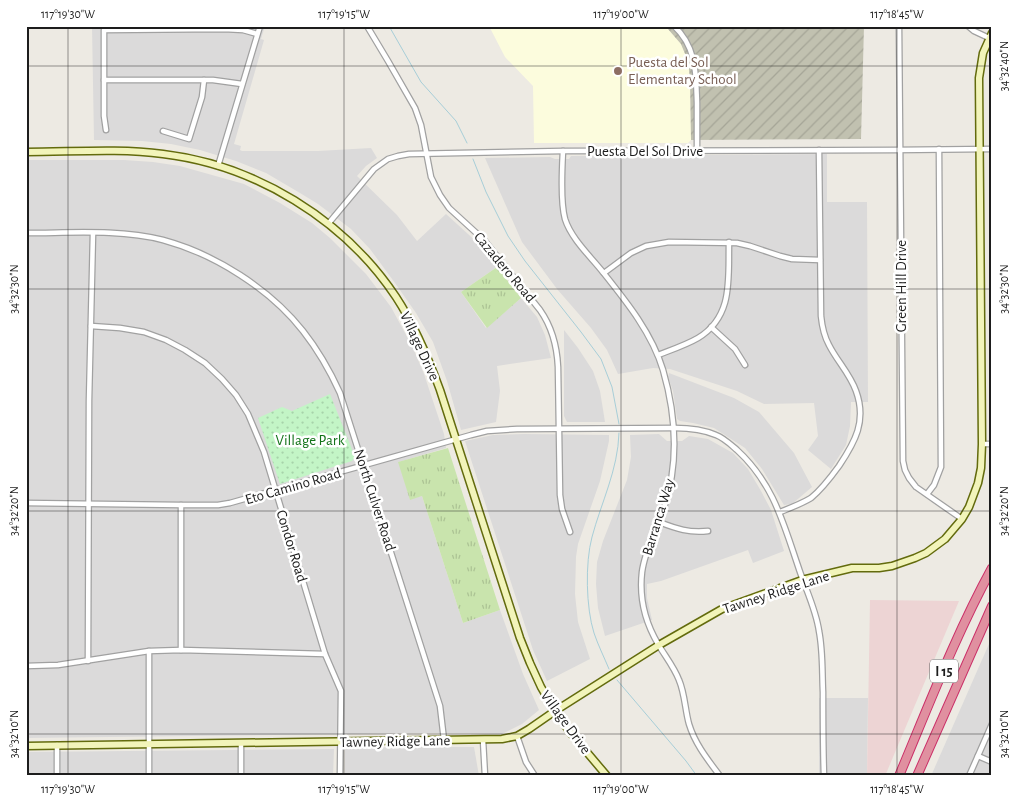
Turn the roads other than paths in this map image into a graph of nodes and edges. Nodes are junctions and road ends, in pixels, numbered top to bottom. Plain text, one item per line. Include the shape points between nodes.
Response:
1 (260, 26) edge
2 (367, 26) edge
3 (674, 26) edge
4 (899, 26) edge
5 (968, 26) edge
6 (257, 34) junction
7 (990, 36) edge
8 (104, 80) junction
9 (204, 80) junction
10 (242, 84) junction
11 (106, 130) dead end
12 (163, 131) dead end
13 (980, 148) junction
14 (939, 149) junction
15 (992, 149) edge
16 (697, 150) junction
17 (819, 150) junction
18 (900, 150) junction
19 (562, 151) junction
20 (26, 152) edge
21 (426, 154) junction
22 (218, 166) junction
23 (328, 224) junction
24 (26, 232) edge
25 (93, 233) junction
26 (729, 242) junction
27 (820, 260) junction
28 (604, 273) junction
29 (91, 326) junction
30 (712, 327) junction
31 (658, 355) junction
32 (745, 365) dead end
33 (674, 428) junction
34 (559, 429) junction
35 (456, 439) junction
36 (982, 444) junction
37 (992, 444) edge
38 (364, 465) junction
39 (276, 491) junction
40 (927, 494) junction
41 (26, 503) edge
42 (89, 503) junction
43 (181, 505) junction
44 (780, 512) junction
45 (962, 519) junction
46 (659, 522) junction
47 (708, 531) dead end
48 (570, 532) dead end
49 (992, 568) edge
50 (802, 580) junction
51 (992, 606) edge
52 (659, 645) junction
53 (181, 650) junction
54 (149, 651) junction
55 (324, 654) junction
56 (88, 661) junction
57 (26, 666) edge
58 (555, 711) junction
59 (992, 724) edge
60 (517, 736) junction
61 (444, 740) junction
62 (483, 740) junction
63 (340, 741) junction
64 (241, 743) junction
65 (149, 744) junction
66 (57, 745) junction
67 (26, 746) edge
68 (978, 756) junction
69 (992, 762) edge
70 (57, 776) edge
71 (149, 776) edge
72 (241, 776) edge
73 (340, 776) edge
74 (485, 776) edge
75 (535, 776) edge
76 (607, 776) edge
77 (720, 776) edge
78 (824, 776) edge
79 (899, 776) edge
80 (917, 776) edge
81 (969, 776) edge

1 - 6 street
2 - 21 street, Cazadero Road via 415,108
3 - 16 street via 689,45 694,58
4 - 18 street, Green Hill Drive
5 - 7 street
6 - 8 street via 224,29 104,30
6 - 10 street
7 - 13 street, Tawney Ridge Lane via 980,64
8 - 9 street
8 - 11 street
9 - 10 street
9 - 12 street via 189,139
10 - 22 street
13 - 14 street, Puesta Del Sol Drive
13 - 15 street, Puesta Del Sol Drive
13 - 36 street, Tawney Ridge Lane
14 - 18 street, Puesta Del Sol Drive
14 - 40 street via 941,467
16 - 17 street, Puesta Del Sol Drive
16 - 19 street, Puesta Del Sol Drive
17 - 18 street, Puesta Del Sol Drive
17 - 27 street
18 - 40 street, Green Hill Drive via 902,453 909,478
19 - 21 street, Puesta Del Sol Drive
19 - 28 street, Barranca Way via 566,220 580,244
20 - 22 street, Village Drive via 146,152
21 - 23 street, Puesta Del Sol Drive via 398,156 380,164
21 - 34 street, Cazadero Road via 434,186 444,202 484,240 549,325 557,356
22 - 23 street, Village Drive via 279,191
23 - 35 street, Village Drive via 378,274 409,320 429,360
24 - 25 street, North Culver Road
25 - 29 street
25 - 38 street, North Culver Road via 141,236 186,248 237,273 268,296 302,330 328,367
26 - 27 street via 792,259
26 - 28 street via 669,242 646,246
26 - 30 street via 727,297
27 - 44 street via 822,328 855,389 860,407 858,430 853,444 825,484 810,498
28 - 31 street, Barranca Way via 632,310
29 - 39 street, Condor Road via 144,332 166,340 205,363 236,395 248,414
29 - 42 street
30 - 31 street via 698,338
30 - 32 street via 735,348
31 - 33 street, Barranca Way via 669,390
33 - 34 street, Eto Camino Road
33 - 44 street, Eto Camino Road via 705,431 726,441 762,478
33 - 46 street, Barranca Way via 671,478
34 - 35 street, Eto Camino Road via 487,431
34 - 48 street, Cazadero Road via 560,495
35 - 38 street, Eto Camino Road
35 - 58 street, Village Drive via 520,638
36 - 37 street
36 - 45 street, Tawney Ridge Lane via 978,483
38 - 39 street, Eto Camino Road
38 - 61 street, North Culver Road via 440,706
39 - 43 street, Eto Camino Road via 230,504
39 - 55 street, Condor Road
40 - 45 street, Green Hill Drive
41 - 42 street, Eto Camino Road
42 - 43 street, Eto Camino Road
42 - 56 street
43 - 53 street
44 - 50 street, Eto Camino Road
45 - 50 street, Tawney Ridge Lane via 945,538 903,563 879,568 852,568
46 - 47 street via 679,530
46 - 52 street, Barranca Way via 645,558 641,594 644,613
49 - 79 highway, I 15 via 960,632
50 - 52 street, Tawney Ridge Lane via 722,609
50 - 78 street, Eto Camino Road via 820,633
51 - 80 highway, I 15
52 - 58 street, Tawney Ridge Lane
52 - 77 street, Barranca Way via 679,680 694,736
53 - 54 street
53 - 55 street
54 - 56 street
54 - 65 street
55 - 63 street, Condor Road via 341,691
56 - 57 street
58 - 60 street, Tawney Ridge Lane
58 - 76 street, Village Drive
59 - 68 street
60 - 62 street, Tawney Ridge Lane
60 - 75 street
61 - 62 street, Tawney Ridge Lane
61 - 63 street, Tawney Ridge Lane
62 - 74 street
63 - 64 street, Tawney Ridge Lane
63 - 73 street, Condor Road
64 - 65 street, Tawney Ridge Lane
64 - 72 street
65 - 66 street, Tawney Ridge Lane
65 - 71 street
66 - 67 street, Tawney Ridge Lane
66 - 70 street
68 - 69 street
68 - 81 street

